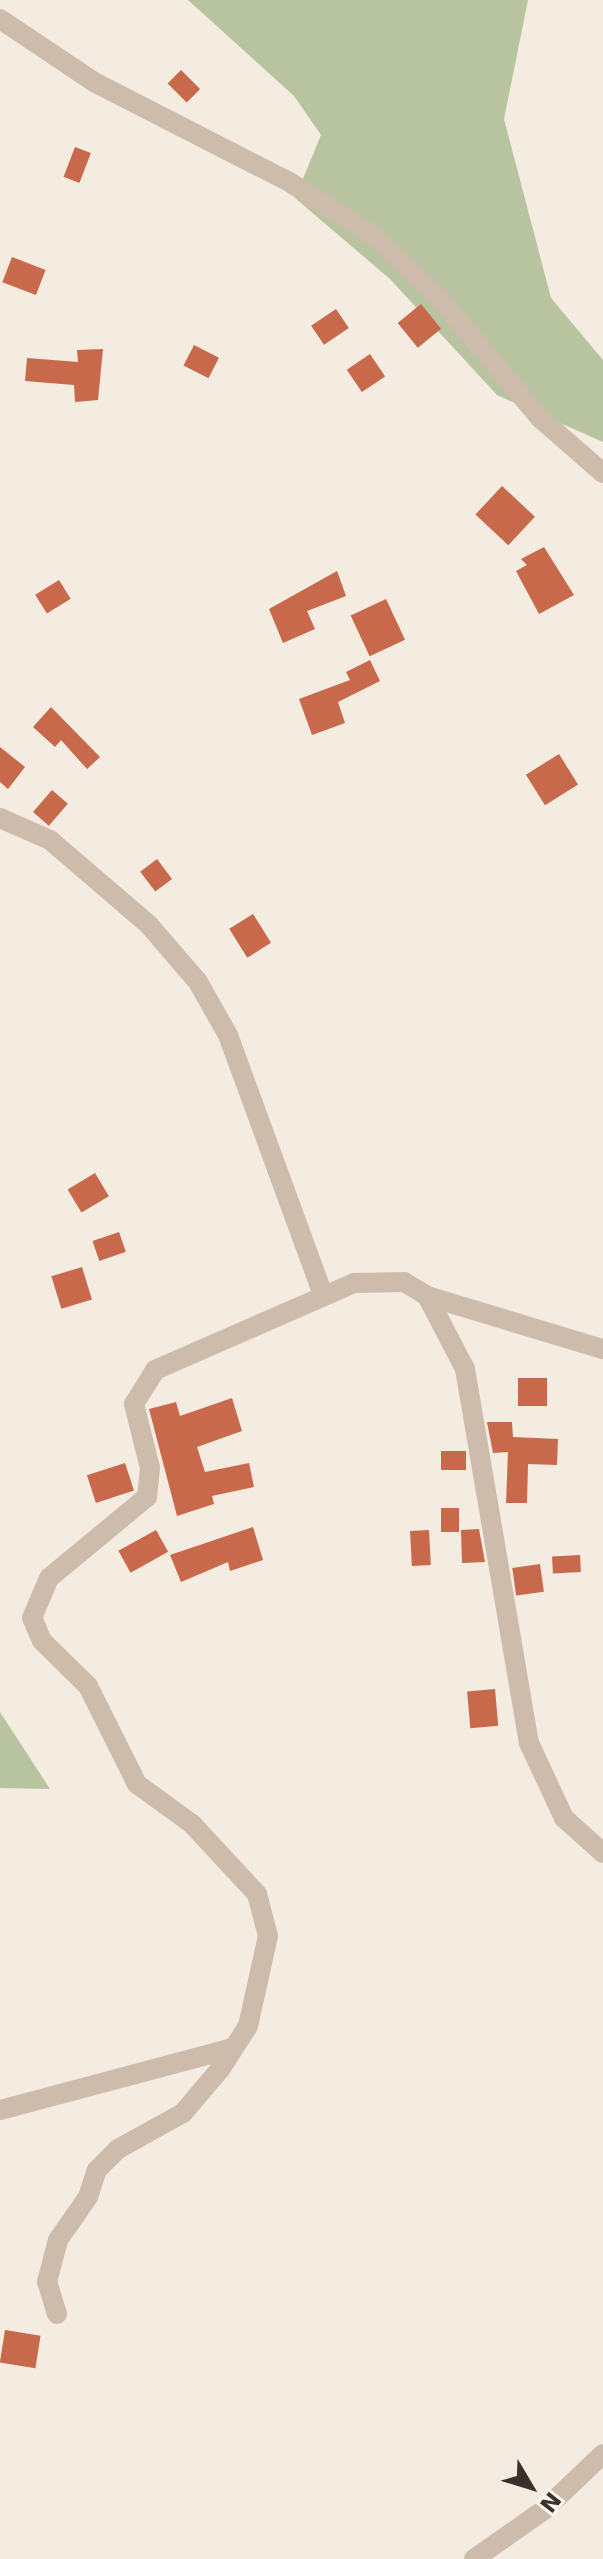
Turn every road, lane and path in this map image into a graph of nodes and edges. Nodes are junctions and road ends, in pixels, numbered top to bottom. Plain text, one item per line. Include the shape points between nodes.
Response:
1 (0, 19) edge
2 (603, 473) edge
3 (0, 818) edge
4 (323, 1294) junction
5 (427, 1296) junction
6 (603, 1349) edge
7 (603, 1853) edge
8 (236, 2046) junction
9 (0, 2110) edge
10 (57, 2314) dead end
11 (603, 2454) edge
12 (474, 2559) edge

1 - 2 street via 94,82 291,183 374,236 441,300 541,419
3 - 4 street via 50,840 149,925 198,982 228,1035
4 - 5 street via 391,1281
4 - 8 street via 181,1353 140,1385 134,1404 150,1468 147,1497 49,1578 32,1606 42,1641 88,1686 137,1784 192,1824 262,1903 268,1936 258,1996
5 - 6 street
5 - 7 street via 465,1369 529,1743 564,1818
8 - 9 street via 220,2056
8 - 10 street via 183,2113 118,2149 97,2170 88,2197 58,2240 47,2282
11 - 12 street via 544,2510

